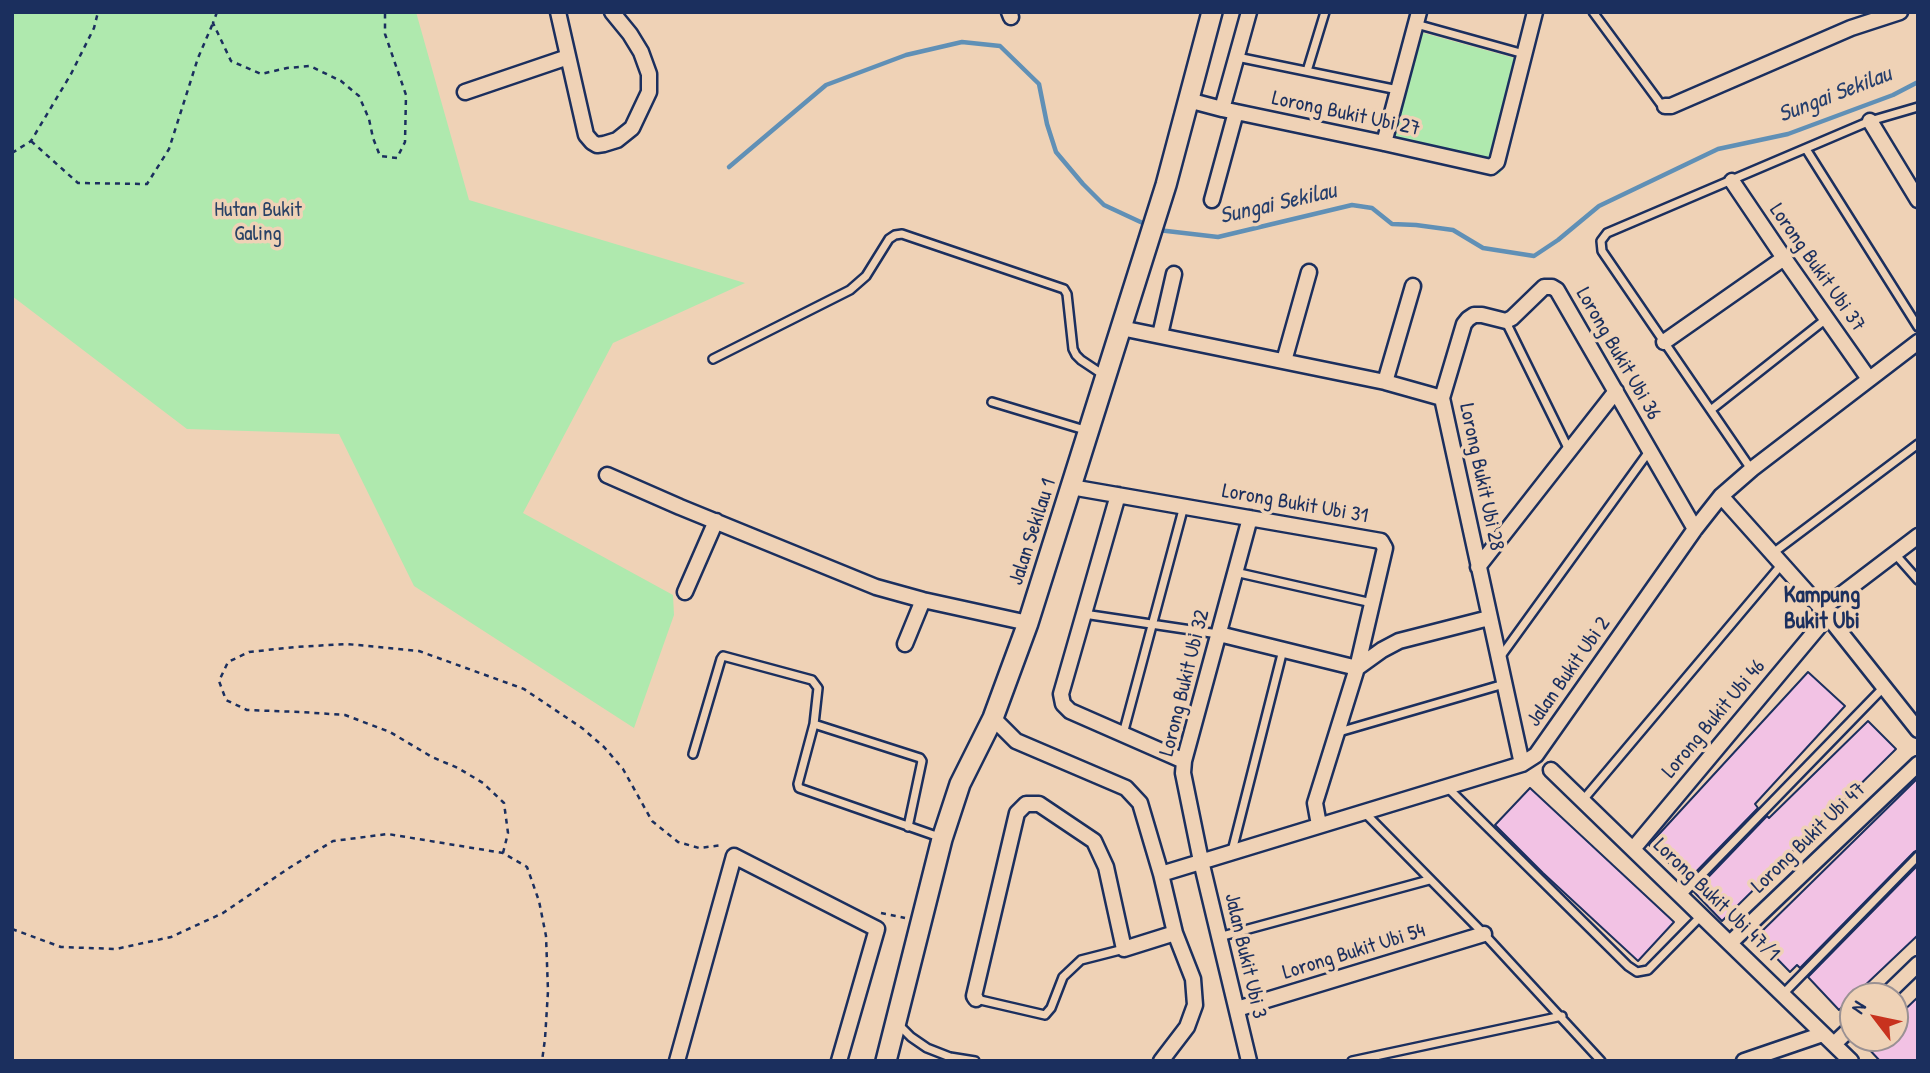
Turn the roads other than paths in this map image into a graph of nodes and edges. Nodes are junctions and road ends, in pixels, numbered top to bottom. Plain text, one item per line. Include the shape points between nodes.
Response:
1 (558, 12) edge
2 (612, 12) edge
3 (1212, 12) edge
4 (1249, 12) edge
5 (1325, 12) edge
6 (1535, 12) edge
7 (1593, 12) edge
8 (1850, 12) edge
9 (1900, 12) edge
10 (1417, 18) edge
11 (1851, 28) junction
12 (1524, 54) junction
13 (568, 57) junction
14 (1237, 57) junction
15 (1307, 71) junction
16 (1398, 90) junction
17 (465, 92) dead end
18 (1188, 100) junction
19 (1665, 106) joint
20 (1918, 107) edge
21 (1229, 110) junction
22 (1870, 121) junction
23 (1384, 143) junction
24 (1806, 149) junction
25 (1732, 181) junction
26 (1212, 200) dead end
27 (1918, 200) edge
28 (1784, 258) junction
29 (1309, 272) dead end
30 (1174, 274) dead end
31 (1413, 286) dead end
32 (1827, 318) junction
33 (1506, 321) junction
34 (1121, 327) junction
35 (1918, 327) edge
36 (1160, 335) junction
37 (1664, 342) junction
38 (1918, 342) edge
39 (713, 359) dead end
40 (1284, 361) junction
41 (1106, 376) junction
42 (1869, 379) junction
43 (1385, 382) junction
44 (1616, 391) junction
45 (1443, 398) junction
46 (992, 402) dead end
47 (1712, 409) junction
48 (1088, 431) junction
49 (1918, 444) edge
50 (1570, 450) junction
51 (1650, 450) junction
52 (1752, 469) junction
53 (607, 475) dead end
54 (1071, 487) junction
55 (1118, 495) junction
56 (1721, 496) junction
57 (1184, 506) junction
58 (1250, 517) junction
59 (716, 521) junction
60 (1695, 529) junction
61 (1918, 536) edge
62 (1895, 554) junction
63 (1778, 559) junction
64 (1478, 567) junction
65 (1236, 572) junction
66 (1918, 580) edge
67 (685, 592) dead end
68 (923, 600) junction
69 (1372, 603) junction
70 (1825, 613) junction
71 (1084, 614) junction
72 (1489, 618) junction
73 (1028, 623) junction
74 (1153, 625) junction
75 (1219, 634) junction
76 (905, 644) dead end
77 (1283, 650) junction
78 (1498, 660) junction
79 (1357, 668) junction
80 (1504, 684) junction
81 (1885, 686) junction
82 (993, 718) junction
83 (814, 724) junction
84 (1918, 730) edge
85 (1338, 732) junction
86 (1123, 734) junction
87 (693, 754) dead end
88 (1184, 761) junction
89 (1522, 764) junction
90 (1918, 764) edge
91 (1551, 770) dead end
92 (1447, 786) junction
93 (1583, 800) junction
94 (1363, 812) junction
95 (1319, 825) junction
96 (908, 827) junction
97 (942, 839) junction
98 (1633, 849) junction
99 (1232, 852) junction
100 (1918, 856) edge
101 (1201, 861) junction
102 (1161, 874) junction
103 (1429, 880) junction
104 (1681, 896) junction
105 (1701, 915) junction
106 (1175, 933) junction
107 (1484, 934) junction
108 (1219, 937) junction
109 (1730, 943) junction
110 (1124, 949) junction
111 (1918, 964) edge
112 (1899, 982) edge
113 (1783, 994) junction
114 (976, 999) joint
115 (1237, 1009) junction
116 (1562, 1016) junction
117 (897, 1023) junction
118 (1839, 1034) edge
119 (1829, 1039) junction
120 (677, 1061) edge
121 (839, 1061) edge
122 (887, 1061) edge
123 (975, 1061) edge
124 (1161, 1061) edge
125 (1249, 1061) edge
126 (1352, 1061) edge
127 (1601, 1061) edge
128 (1744, 1061) edge
129 (1851, 1061) edge

1 - 13 street
2 - 13 street via 641,52 650,84 632,128 617,140 597,145 586,135
3 - 18 street, Jalan Sekilau 1
4 - 14 street
5 - 15 lane
6 - 12 street
7 - 19 lane
8 - 11 street
9 - 11 street
10 - 12 lane
10 - 16 street
11 - 19 street
12 - 23 street, Lorong Bukit Ubi 27 via 1497,162 1491,167
13 - 17 street
14 - 15 lane
14 - 21 street
15 - 16 lane
16 - 23 street
18 - 21 street, Lorong Bukit Ubi 27
18 - 34 street, Jalan Sekilau 1
20 - 22 lane
21 - 23 street, Lorong Bukit Ubi 27
21 - 26 street
22 - 24 lane
22 - 27 street
24 - 25 lane
24 - 35 lane
25 - 28 street, Lorong Bukit Ubi 37
25 - 37 lane via 1607,233 1601,241 1602,251
28 - 32 street, Lorong Bukit Ubi 37
28 - 37 street
29 - 40 street
30 - 36 street
31 - 43 street
32 - 42 street, Lorong Bukit Ubi 37
32 - 47 lane
33 - 44 street, Lorong Bukit Ubi 36 via 1544,288 1558,290
33 - 45 street via 1482,314 1468,318
33 - 50 lane
34 - 36 street, Lorong Bukit Ubi 28
34 - 41 street, Jalan Sekilau 1
36 - 40 street, Lorong Bukit Ubi 28
37 - 47 lane
38 - 42 street, Jalan Bukit Ubi 2
39 - 41 lane via 850,290 866,276 889,239 902,234 1064,289 1073,349
40 - 43 street, Lorong Bukit Ubi 28
41 - 48 street, Jalan Sekilau 1
42 - 52 street, Jalan Bukit Ubi 2
43 - 45 street, Lorong Bukit Ubi 28
44 - 50 street
44 - 51 street, Lorong Bukit Ubi 36
45 - 64 street, Lorong Bukit Ubi 28
46 - 48 lane
47 - 52 lane
48 - 54 street, Jalan Sekilau 1
49 - 63 lane
50 - 64 street
51 - 60 street, Lorong Bukit Ubi 36
51 - 78 lane
52 - 56 street, Jalan Bukit Ubi 2
53 - 59 street
54 - 55 street, Lorong Bukit Ubi 31
54 - 73 street, Jalan Sekilau 1
55 - 57 street, Lorong Bukit Ubi 31
55 - 71 street
56 - 60 street, Jalan Bukit Ubi 2
56 - 63 street
57 - 58 street, Lorong Bukit Ubi 31
57 - 74 lane
58 - 65 street, Lorong Bukit Ubi 32
58 - 69 street, Lorong Bukit Ubi 31 via 1381,541 1385,548
59 - 67 street
59 - 68 street via 876,587
60 - 89 street, Jalan Bukit Ubi 2 via 1536,755
61 - 62 street, Lorong Bukit Ubi 46
62 - 66 lane
62 - 70 street, Lorong Bukit Ubi 46
63 - 70 street
63 - 93 lane
64 - 72 street, Lorong Bukit Ubi 28
65 - 69 lane
65 - 75 street, Lorong Bukit Ubi 32
68 - 73 street
68 - 76 street
69 - 79 street, Lorong Bukit Ubi 31
70 - 81 street
70 - 98 street, Lorong Bukit Ubi 46
71 - 74 lane
71 - 86 street via 1060,694 1063,704
72 - 78 street, Lorong Bukit Ubi 28
72 - 79 street via 1399,641
73 - 82 street, Jalan Sekilau 1
74 - 75 lane
74 - 86 lane
75 - 77 street
75 - 88 street, Lorong Bukit Ubi 32
77 - 79 street
77 - 99 lane
78 - 80 street, Lorong Bukit Ubi 28
79 - 85 street, Lorong Bukit Ubi 31
80 - 85 lane
80 - 89 street, Lorong Bukit Ubi 28
81 - 84 street
81 - 104 lane
82 - 97 street, Jalan Sekilau 1 via 960,784
82 - 102 street via 1016,741 1126,788 1140,803
83 - 87 lane via 818,688 812,680 723,656
83 - 96 lane via 799,788
83 - 96 lane via 920,758
85 - 95 street, Lorong Bukit Ubi 31 via 1315,803
86 - 88 street
88 - 101 street, Lorong Bukit Ubi 32
89 - 92 street, Jalan Bukit Ubi 2
90 - 109 street, Lorong Bukit Ubi 47
91 - 93 street, Lorong Bukit Ubi 47/1
92 - 94 street, Jalan Bukit Ubi 2
92 - 105 lane via 1637,972 1648,970
93 - 98 street, Lorong Bukit Ubi 47/1
94 - 95 street, Jalan Bukit Ubi 2
94 - 103 lane
95 - 99 street, Jalan Bukit Ubi 2
96 - 97 lane
97 - 117 street, Jalan Sekilau 1
98 - 104 street, Lorong Bukit Ubi 47/1
99 - 101 street, Jalan Bukit Ubi 2
100 - 113 lane
101 - 102 street, Jalan Bukit Ubi 2
101 - 108 street, Jalan Bukit Ubi 3
102 - 106 street
103 - 107 lane
103 - 108 lane
104 - 105 street, Lorong Bukit Ubi 47/1
105 - 109 street, Lorong Bukit Ubi 47/1
106 - 110 street
106 - 124 street via 1193,979 1195,1005 1187,1027
107 - 115 street, Lorong Bukit Ubi 54
107 - 116 lane
108 - 115 street, Jalan Bukit Ubi 3
109 - 113 street, Lorong Bukit Ubi 47/1
110 - 114 lane via 1081,960 1062,977 1045,1015
110 - 114 street via 1106,867 1094,841 1039,804 1026,804 1017,813
111 - 112 street
113 - 119 street, Lorong Bukit Ubi 47/1
115 - 125 street, Jalan Bukit Ubi 3
116 - 126 lane
116 - 127 lane
117 - 122 street, Jalan Sekilau 1
117 - 123 lane via 927,1048
118 - 119 street
119 - 128 street
119 - 129 street, Lorong Bukit Ubi 47/1
120 - 121 street via 734,856 877,929

